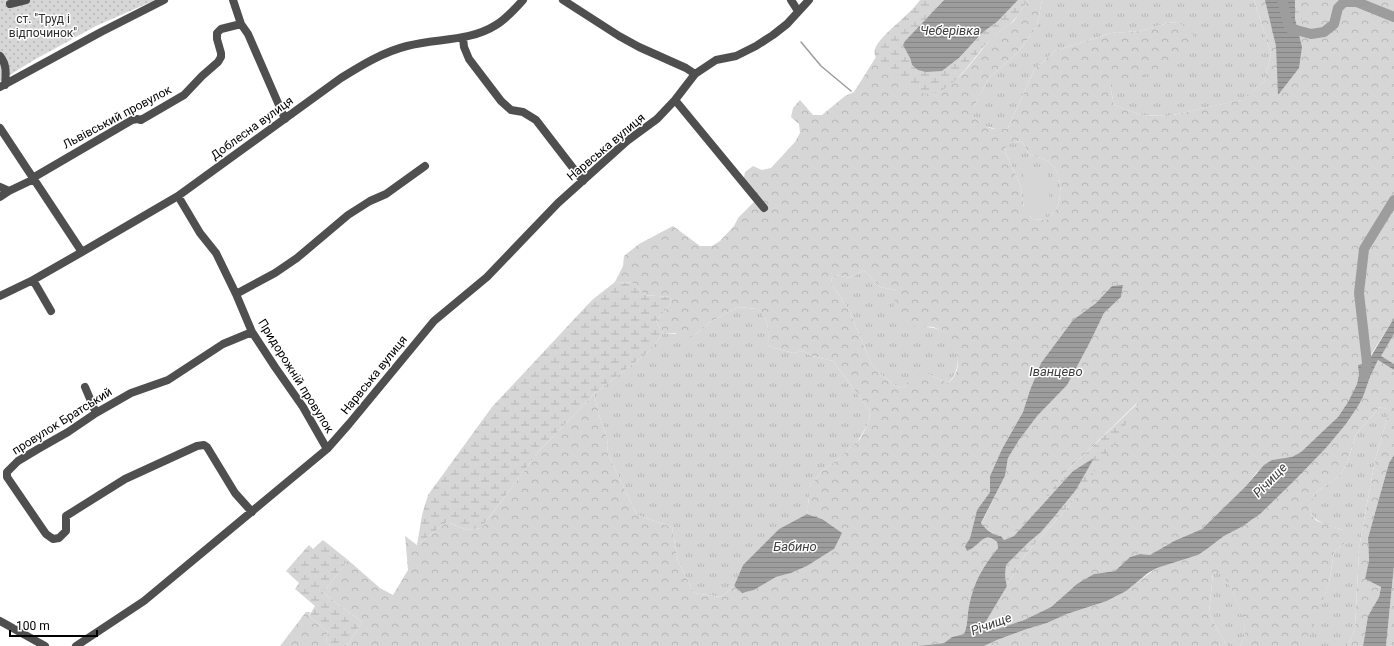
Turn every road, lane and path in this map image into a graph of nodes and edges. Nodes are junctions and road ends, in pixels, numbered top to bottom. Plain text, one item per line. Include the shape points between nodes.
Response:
1 (26, 0) edge
2 (164, 0) edge
3 (233, 0) edge
4 (523, 0) edge
5 (562, 0) edge
6 (791, 0) edge
7 (809, 0) edge
8 (10, 4) dead end
9 (798, 11) junction
10 (241, 24) junction
11 (463, 38) junction
12 (0, 56) edge
13 (695, 74) junction
14 (2, 86) edge
15 (675, 100) junction
16 (285, 119) junction
17 (0, 128) edge
18 (425, 166) dead end
19 (34, 178) junction
20 (583, 181) junction
21 (0, 187) edge
22 (9, 191) junction
23 (178, 196) junction
24 (0, 197) edge
25 (764, 208) dead end
26 (82, 252) junction
27 (33, 280) junction
28 (236, 294) junction
29 (0, 296) edge
30 (51, 311) dead end
31 (252, 332) junction
32 (85, 387) dead end
33 (96, 413) junction
34 (327, 448) junction
35 (252, 512) junction
36 (0, 621) edge
37 (45, 646) edge
38 (76, 646) edge

1 - 8 street
2 - 14 street
3 - 10 street
4 - 11 street, Доблесна вулиця via 498,24 480,34
5 - 13 street via 619,36
6 - 9 street
7 - 9 street, Нарвська вулиця
9 - 13 street, Нарвська вулиця via 787,24 756,46 736,56 716,60
10 - 16 street via 248,34
10 - 19 street, Львівський провулок via 221,29 217,33 221,57 184,95 141,120 132,120
11 - 16 street, Доблесна вулиця via 427,41 384,54 346,75
11 - 20 street via 469,59 501,101 511,110 523,112 536,120
12 - 14 street via 6,67
13 - 15 street, Нарвська вулиця
15 - 20 street, Нарвська вулиця via 657,119 627,141
15 - 25 street
16 - 23 street, Доблесна вулиця
17 - 19 street
18 - 28 street via 386,194 348,215 275,273
19 - 22 street, Львівський провулок
19 - 26 street
20 - 34 street, Нарвська вулиця via 553,208 487,277 434,321
21 - 22 street
22 - 24 street, Львівський провулок
23 - 26 street, Доблесна вулиця
23 - 28 street, Придорожній провулок via 200,233 216,253
26 - 27 street, Доблесна вулиця
27 - 29 street, Доблесна вулиця
27 - 30 street
28 - 31 street, Придорожній провулок
31 - 33 street, провулок Братський via 223,344 168,380 131,393
31 - 34 street, Придорожній провулок via 303,407
32 - 33 street
33 - 35 street, провулок Братський via 18,461 7,472 9,481 46,534 53,540 66,531 66,519 70,514 125,479 200,445 207,448 235,493
34 - 35 street, Нарвська вулиця
35 - 38 street, Нарвська вулиця via 144,601
36 - 37 street

